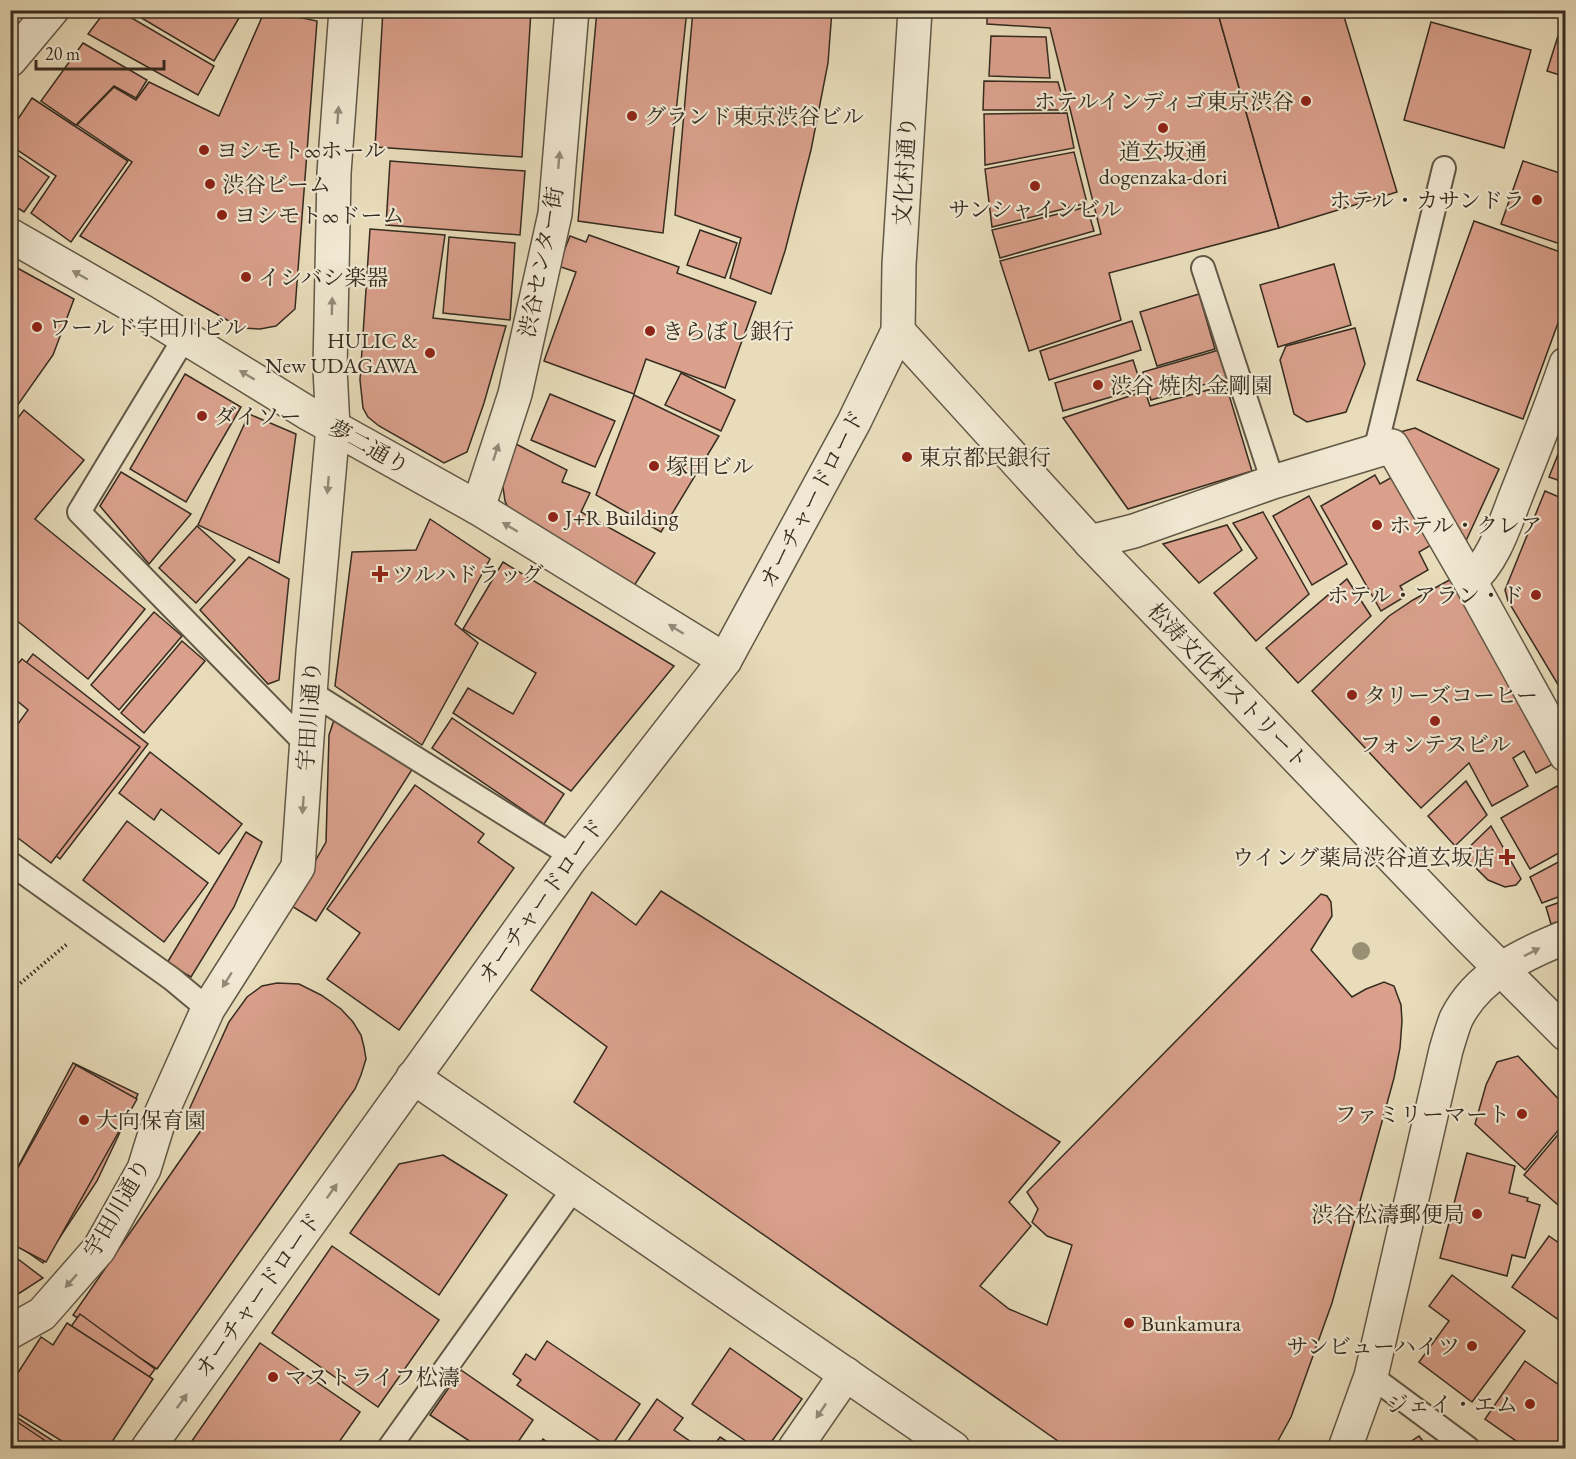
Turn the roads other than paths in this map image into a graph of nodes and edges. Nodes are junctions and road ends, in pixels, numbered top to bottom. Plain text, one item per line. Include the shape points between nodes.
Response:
1 (52, 10) edge
2 (346, 10) edge
3 (572, 10) edge
4 (915, 10) edge
5 (10, 60) edge
6 (1444, 168) dead end
7 (10, 236) edge
8 (1203, 268) dead end
9 (898, 331) junction
10 (185, 338) junction
11 (1566, 364) edge
12 (333, 427) junction
13 (1375, 451) junction
14 (1273, 482) junction
15 (478, 508) junction
16 (1090, 542) junction
17 (1470, 581) junction
18 (725, 660) junction
19 (310, 692) junction
20 (307, 745) junction
21 (1566, 755) edge
22 (572, 856) junction
23 (10, 863) edge
24 (1566, 937) edge
25 (1500, 969) junction
26 (208, 1009) junction
27 (1566, 1034) edge
28 (413, 1077) junction
29 (574, 1188) junction
30 (10, 1332) edge
31 (846, 1374) junction
32 (1371, 1376) junction
33 (148, 1449) edge
34 (389, 1449) edge
35 (795, 1449) edge
36 (953, 1449) edge
37 (1345, 1449) edge
38 (1468, 1449) edge

1 - 5 street
12 -> 2 street, 宇田川通り via 330,369 334,173
15 -> 3 street, 渋谷センター街 via 515,394 555,214
4 - 9 street, 文化村通り
6 - 13 lane
10 -> 7 street, 夢二通り
8 - 14 lane
9 - 16 street, 松涛文化村ストリート
9 - 18 street, オーチャードロード via 854,422
12 -> 10 street, 夢二通り
10 - 20 lane via 79,512
11 - 17 street via 1494,548 1482,570
12 - 15 street, 夢二通り
12 -> 19 street, 宇田川通り
13 - 14 street
13 - 17 street via 1392,446
14 - 16 street via 1134,531
18 -> 15 street, 夢二通り
16 - 25 street, 松涛文化村ストリート
17 - 21 street
18 - 22 street, オーチャードロード
19 - 20 street, 宇田川通り
19 - 22 lane
20 -> 26 street, 宇田川通り via 298,867
22 - 28 street, オーチャードロード
23 - 26 lane
25 -> 24 street
25 - 27 street, 松涛文化村ストリート
25 - 32 street via 1473,994 1456,1019 1446,1050
26 -> 30 street, 宇田川通り via 161,1114 144,1169 99,1249 42,1314
28 - 29 street
33 -> 28 street, オーチャードロード
29 - 31 street
29 - 34 lane
31 -> 35 street
31 - 36 street
32 - 37 street
32 - 38 lane

